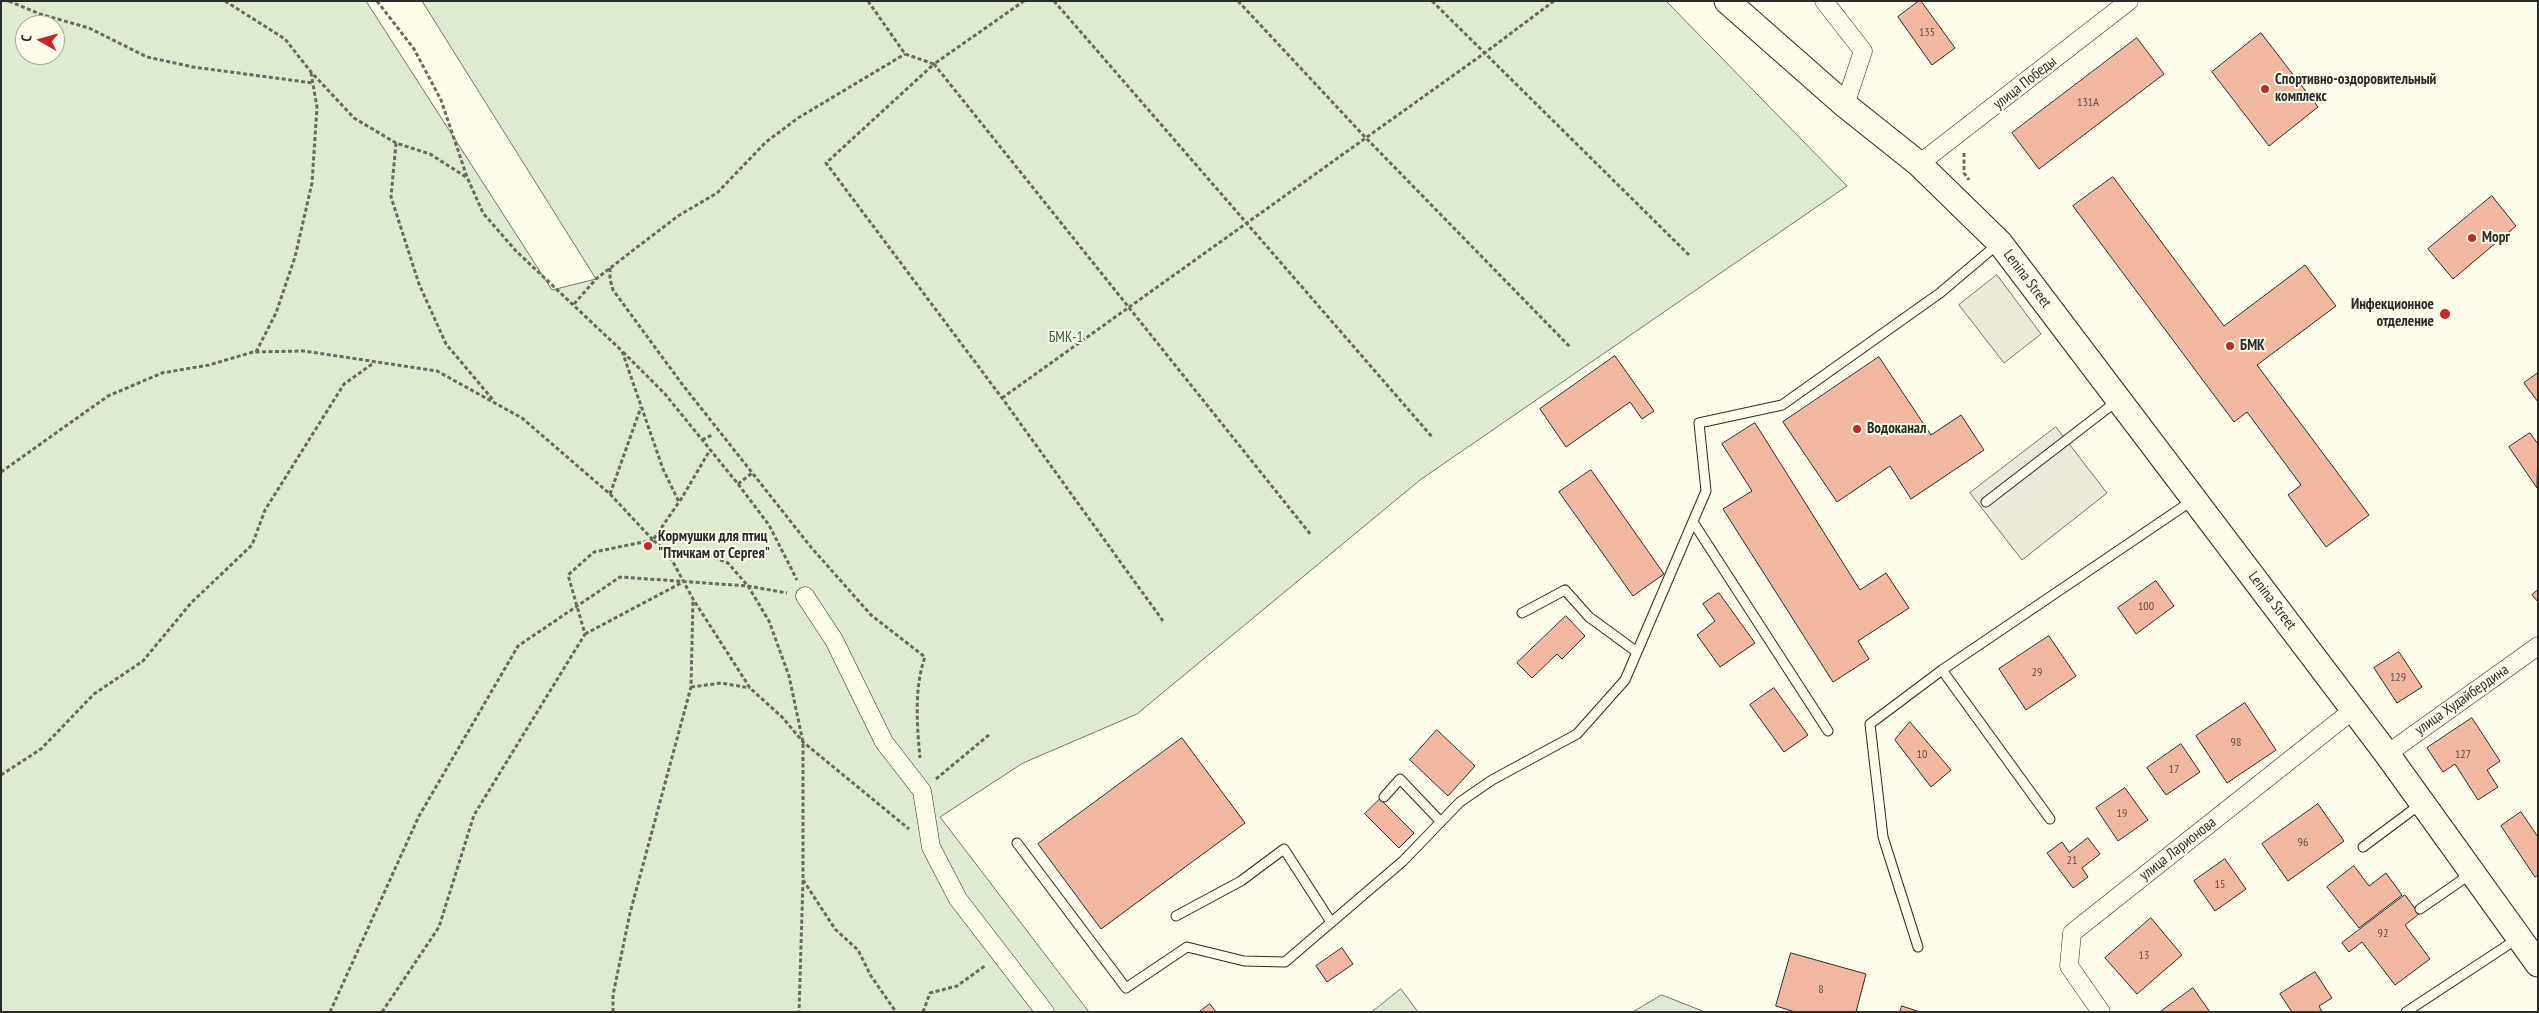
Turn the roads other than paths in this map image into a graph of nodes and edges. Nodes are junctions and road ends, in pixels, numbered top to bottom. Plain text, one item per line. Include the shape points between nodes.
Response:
1 (1727, 1) edge
2 (1824, 1) edge
3 (2129, 1) edge
4 (1845, 104) junction
5 (1919, 164) junction
6 (2000, 243) junction
7 (2119, 400) junction
8 (2195, 499) junction
9 (1986, 502) dead end
10 (1693, 522) junction
11 (805, 596) road end
12 (1522, 613) dead end
13 (2538, 646) edge
14 (1637, 652) junction
15 (1942, 670) junction
16 (2353, 710) junction
17 (1828, 731) dead end
18 (2387, 754) junction
19 (1384, 797) dead end
20 (2422, 803) junction
21 (2050, 819) dead end
22 (1442, 822) junction
23 (1017, 843) dead end
24 (2363, 847) dead end
25 (2472, 873) junction
26 (2420, 909) dead end
27 (1176, 916) dead end
28 (1331, 922) junction
29 (2519, 938) junction
30 (1918, 947) dead end
31 (2538, 964) edge
32 (1045, 1012) edge
33 (2101, 1012) edge
34 (2406, 1012) edge

1 - 4 main road, Lenina Street
2 - 4 street via 1863,51
3 - 5 street, улица Победы
4 - 5 main road, Lenina Street
5 - 6 main road, Lenina Street
6 - 7 main road, Lenina Street
6 - 10 lane via 1940,293 1782,405 1699,423 1706,491
7 - 8 main road, Lenina Street
7 - 9 lane
8 - 15 lane
8 - 16 main road, Lenina Street
10 - 14 lane
10 - 17 lane
11 - 32 street via 834,640 884,742 922,791 931,847 958,899
12 - 14 lane via 1565,590 1589,617
13 - 18 street, улица Худайбердина
14 - 22 lane via 1625,680 1577,734 1492,780 1460,802
15 - 21 lane
15 - 30 lane via 1870,724 1883,837
16 - 18 main road, Lenina Street
16 - 33 street, улица Ларионова via 2072,933 2069,966
18 - 20 main road, Lenina Street
19 - 22 lane via 1400,779
20 - 24 lane
20 - 25 main road, Lenina Street
22 - 28 lane via 1403,861
23 - 28 lane via 1126,988 1188,947 1244,961 1285,962
25 - 26 lane
25 - 29 main road, Lenina Street
27 - 28 lane via 1241,881 1284,849
29 - 31 main road, Lenina Street
29 - 34 lane

